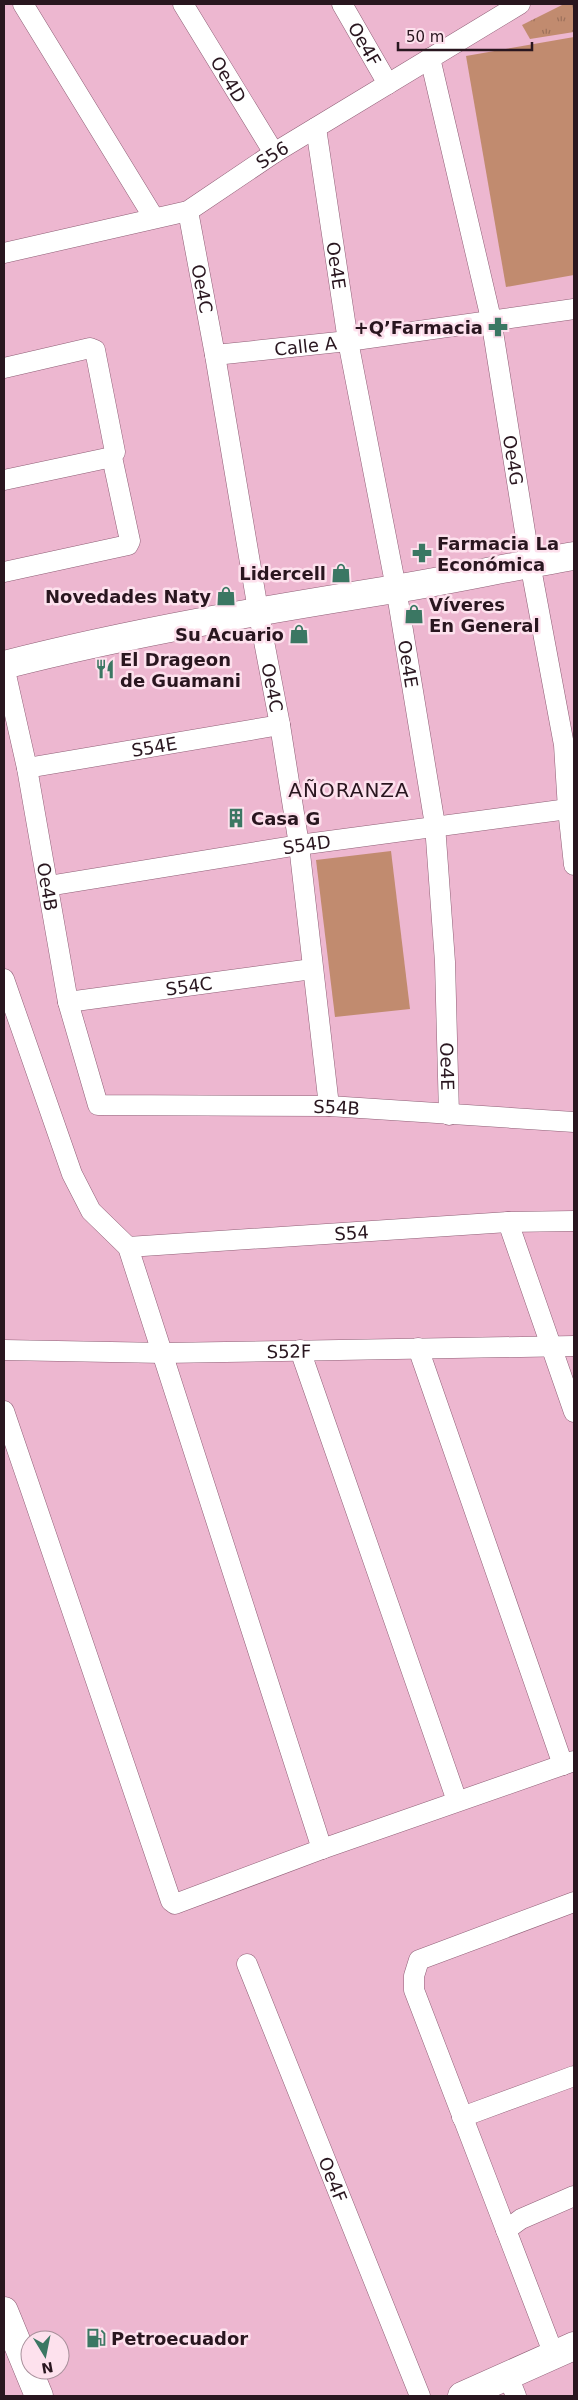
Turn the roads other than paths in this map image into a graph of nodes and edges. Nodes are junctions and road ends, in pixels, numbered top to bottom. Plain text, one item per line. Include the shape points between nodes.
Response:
1 (24, 4) edge
2 (183, 4) edge
3 (342, 4) edge
4 (511, 6) edge
5 (430, 58) junction
6 (388, 84) junction
7 (316, 128) junction
8 (274, 153) junction
9 (188, 211) junction
10 (154, 218) junction
11 (4, 253) edge
12 (574, 309) edge
13 (491, 319) junction
14 (348, 341) junction
15 (215, 355) junction
16 (4, 368) edge
17 (112, 457) junction
18 (4, 480) edge
19 (574, 556) edge
20 (530, 563) junction
21 (4, 572) edge
22 (396, 588) junction
23 (258, 610) junction
24 (4, 666) edge
25 (280, 725) junction
26 (569, 745) edge
27 (27, 768) junction
28 (568, 809) junction
29 (435, 825) junction
30 (299, 845) junction
31 (574, 865) edge
32 (48, 886) junction
33 (312, 968) junction
34 (4, 979) edge
35 (68, 1002) junction
36 (98, 1106) joint
37 (329, 1106) junction
38 (449, 1115) junction
39 (574, 1122) edge
40 (574, 1221) edge
41 (508, 1222) junction
42 (128, 1247) junction
43 (551, 1346) junction
44 (574, 1346) edge
45 (418, 1348) junction
46 (4, 1350) edge
47 (300, 1350) junction
48 (164, 1353) junction
49 (4, 1411) edge
50 (574, 1412) edge
51 (569, 1763) edge
52 (457, 1802) junction
53 (322, 1849) junction
54 (574, 1902) edge
55 (247, 1964) dead end
56 (574, 2076) edge
57 (462, 2116) junction
58 (574, 2196) edge
59 (506, 2230) junction
60 (4, 2311) edge
61 (564, 2351) edge
62 (512, 2386) edge
63 (39, 2396) edge
64 (420, 2396) edge
65 (462, 2396) edge

1 - 10 street
2 - 8 street, Oe4D
3 - 6 street, Oe4F
4 - 5 street, S56
5 - 6 street, S56
5 - 13 street, Oe4G
6 - 7 street, S56
7 - 8 street, S56
7 - 14 street, Oe4E
8 - 9 street, S56
9 - 10 street, S56
9 - 15 street, Oe4C
10 - 11 street, S56
12 - 13 street, Calle A
13 - 14 street, Calle A
13 - 20 street, Oe4G
14 - 15 street, Calle A
14 - 22 street, Oe4E
15 - 23 street, Oe4C
16 - 17 street via 90,348 95,350 115,452
17 - 18 street
17 - 21 street via 130,541 128,545
19 - 20 street
20 - 22 street
20 - 26 street, Oe4G
22 - 23 street
22 - 29 street, Oe4E
23 - 24 street via 69,648
23 - 25 street, Oe4C
24 - 27 street, Oe4B
25 - 27 street, S54E
25 - 30 street, Oe4C
26 - 28 street, Oe4G
27 - 32 street, Oe4B
28 - 29 street, S54D
28 - 31 street, Oe4G
29 - 30 street, S54D
29 - 38 street, Oe4E via 445,962
30 - 32 street, S54D
30 - 33 street, Oe4C
32 - 35 street, Oe4B
33 - 35 street, S54C
33 - 37 street, Oe4C
34 - 42 street via 72,1174 91,1211
35 - 36 street, Oe4B
36 - 37 street, S54B
37 - 38 street, S54B
38 - 39 street, S54B
40 - 41 street, S54
41 - 42 street, S54
41 - 43 street
42 - 48 street
43 - 44 street, S52F
43 - 45 street, S52F
43 - 50 street
45 - 47 street, S52F
45 - 51 street
46 - 48 street, S52F
47 - 48 street, S52F
47 - 52 street
48 - 53 street
49 - 53 street via 171,1901 179,1904
51 - 52 street
52 - 53 street
54 - 57 street via 419,1960 414,1990
55 - 64 street, Oe4F
56 - 57 street
57 - 59 street
58 - 59 street via 521,2219
59 - 61 street
60 - 63 street
61 - 62 street
62 - 65 street

